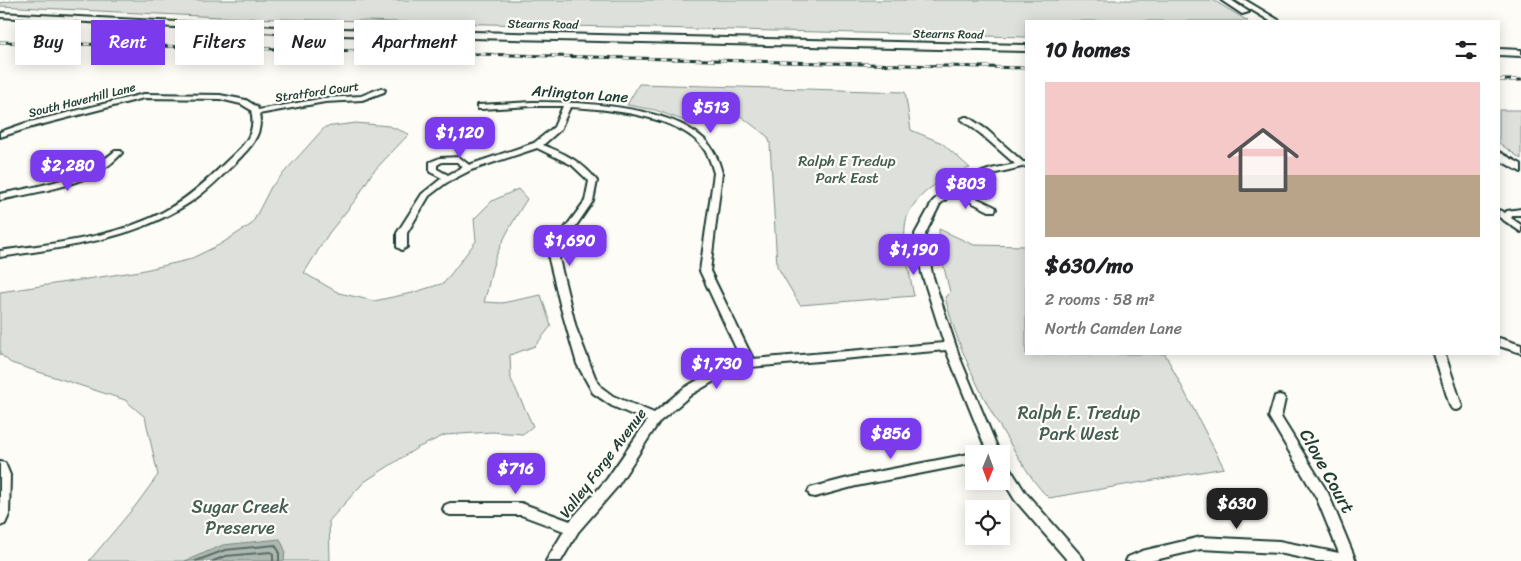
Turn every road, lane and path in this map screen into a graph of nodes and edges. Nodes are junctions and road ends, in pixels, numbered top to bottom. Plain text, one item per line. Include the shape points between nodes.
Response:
1 (1225, 0) edge
2 (1239, 0) edge
3 (0, 10) edge
4 (0, 14) edge
5 (1259, 20) edge
6 (1274, 20) edge
7 (1025, 41) edge
8 (1025, 48) edge
9 (1500, 52) edge
10 (1521, 53) edge
11 (1500, 59) edge
12 (1521, 60) edge
13 (382, 90) dead end
14 (481, 106) dead end
15 (567, 106) junction
16 (255, 113) junction
17 (965, 118) dead end
18 (0, 135) edge
19 (536, 144) junction
20 (118, 153) dead end
21 (1500, 156) edge
22 (1024, 164) edge
23 (1500, 164) edge
24 (468, 168) junction
25 (1521, 169) edge
26 (1521, 177) edge
27 (446, 178) junction
28 (951, 189) junction
29 (0, 198) edge
30 (992, 208) dead end
31 (1521, 212) edge
32 (1501, 217) edge
33 (1521, 221) edge
34 (1521, 229) edge
35 (402, 247) dead end
36 (0, 254) edge
37 (1500, 342) edge
38 (950, 346) junction
39 (1521, 350) edge
40 (1439, 355) edge
41 (749, 364) junction
42 (1279, 399) dead end
43 (1456, 406) dead end
44 (655, 419) junction
45 (990, 445) edge
46 (965, 460) edge
47 (0, 467) edge
48 (1010, 480) edge
49 (815, 492) dead end
50 (450, 509) dead end
51 (0, 520) edge
52 (574, 528) junction
53 (553, 561) edge
54 (1076, 561) edge
55 (1134, 561) edge
56 (1347, 561) edge

1 - 5 main road
2 - 6 main road
3 - 7 main road, Stearns Road via 251,23
4 - 8 main road, Stearns Road via 296,31
9 - 10 main road
11 - 12 main road
13 - 16 street, Stratford Court via 362,98 325,100
14 - 15 street, Arlington Lane
15 - 19 street via 557,128
15 - 41 street, Arlington Lane via 615,109 662,119 698,138 709,150 718,173 705,271
16 - 18 street, South Haverhill Lane via 254,109 234,99 158,95 122,101
16 - 36 street via 257,128 251,142 209,183 176,208 114,234
17 - 22 street
19 - 24 street
19 - 44 street via 574,162 586,170 593,181 590,201 559,243 554,259 584,368 598,391
20 - 29 street via 96,169
21 - 25 main road
22 - 28 street via 974,177
23 - 26 main road
24 - 27 street
24 - 27 street via 459,160 440,160 433,164 433,170
27 - 35 street via 426,194 402,233
28 - 30 street
28 - 38 street via 936,203 920,234 926,274
31 - 32 street
32 - 33 street
32 - 34 street
37 - 39 street
38 - 41 street, Valley Forge Avenue
38 - 45 street
40 - 43 street
41 - 44 street, Valley Forge Avenue via 719,373 695,387
42 - 56 street, Clove Court via 1275,417 1323,497
44 - 52 street, Valley Forge Avenue via 612,483
46 - 49 street
47 - 51 street via 4,475
48 - 54 street
50 - 52 street via 521,509
52 - 53 street, Valley Forge Avenue
55 - 56 street via 1201,543 1279,548

